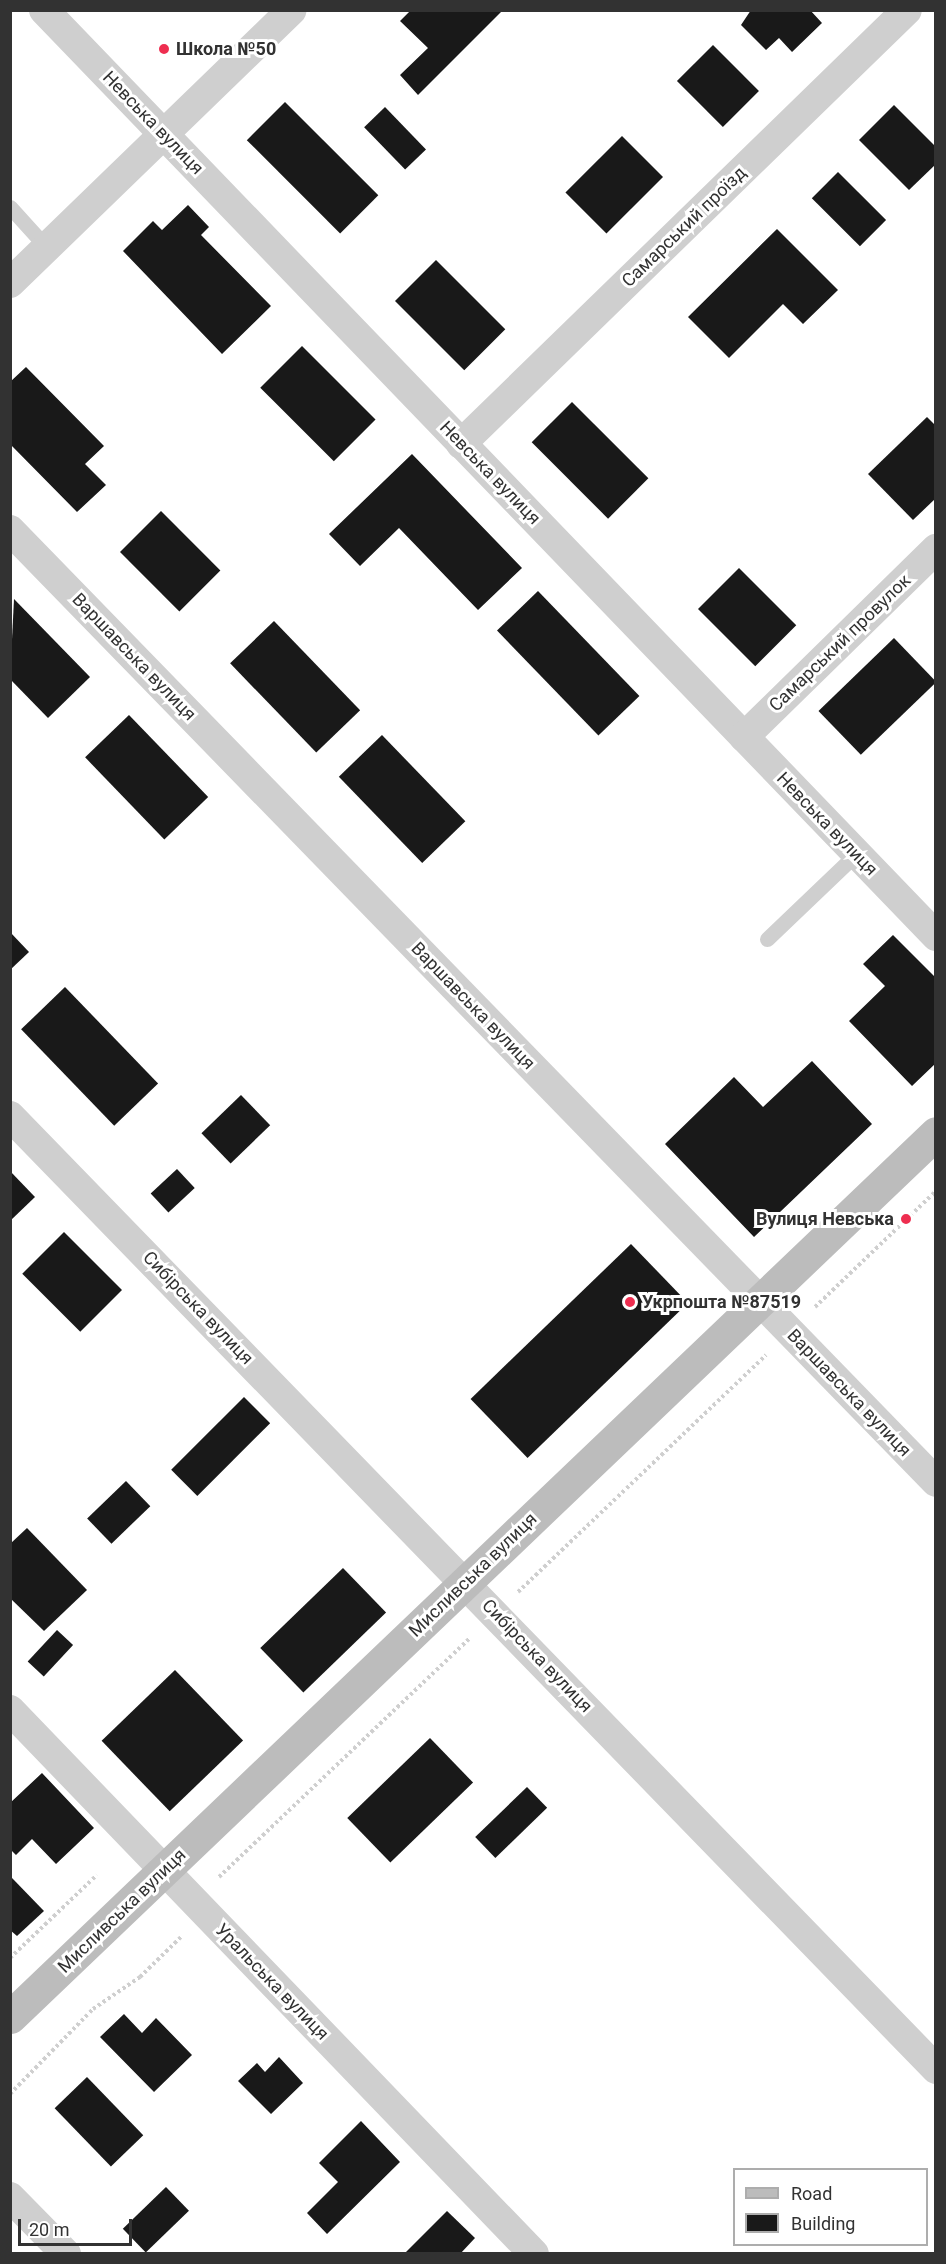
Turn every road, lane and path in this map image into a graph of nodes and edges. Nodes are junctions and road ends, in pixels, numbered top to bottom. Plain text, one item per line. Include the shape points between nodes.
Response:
1 (44, 10) edge
2 (292, 10) edge
3 (908, 10) edge
4 (164, 135) junction
5 (10, 207) edge
6 (47, 248) junction
7 (10, 283) edge
8 (461, 444) junction
9 (10, 530) edge
10 (936, 549) edge
11 (744, 737) junction
12 (856, 854) junction
13 (936, 936) edge
14 (767, 939) dead end
15 (10, 1116) edge
16 (936, 1133) edge
17 (936, 1191) edge
18 (759, 1301) junction
19 (811, 1311) dead end
20 (773, 1348) dead end
21 (936, 1482) edge
22 (466, 1582) junction
23 (515, 1595) dead end
24 (479, 1629) dead end
25 (10, 1710) edge
26 (165, 1870) junction
27 (97, 1875) dead end
28 (216, 1887) dead end
29 (186, 1933) dead end
30 (10, 1958) edge
31 (10, 2017) edge
32 (936, 2068) edge
33 (10, 2094) edge
34 (10, 2197) edge
35 (66, 2253) edge
36 (534, 2253) edge

1 - 4 street, Невська вулиця
2 - 4 street
3 - 8 street, Самарський проїзд
4 - 6 street
4 - 8 street, Невська вулиця
5 - 6 lane
6 - 7 street
8 - 11 street, Невська вулиця
9 - 18 street, Варшавська вулиця
10 - 11 street, Самарський провулок
11 - 12 street, Невська вулиця
12 - 13 street, Невська вулиця
12 - 14 lane
15 - 22 street, Сибірська вулиця
16 - 18 street, Мисливська вулиця
17 - 19 path
18 - 21 street, Варшавська вулиця
18 - 22 street, Мисливська вулиця
20 - 23 path
22 - 26 street, Мисливська вулиця
22 - 32 street, Сибірська вулиця
24 - 28 path via 224,1870
25 - 26 street, Уральська вулиця
26 - 31 street, Мисливська вулиця
26 - 36 street, Уральська вулиця
27 - 30 path
29 - 33 path via 140,1977 93,2009
34 - 35 street

